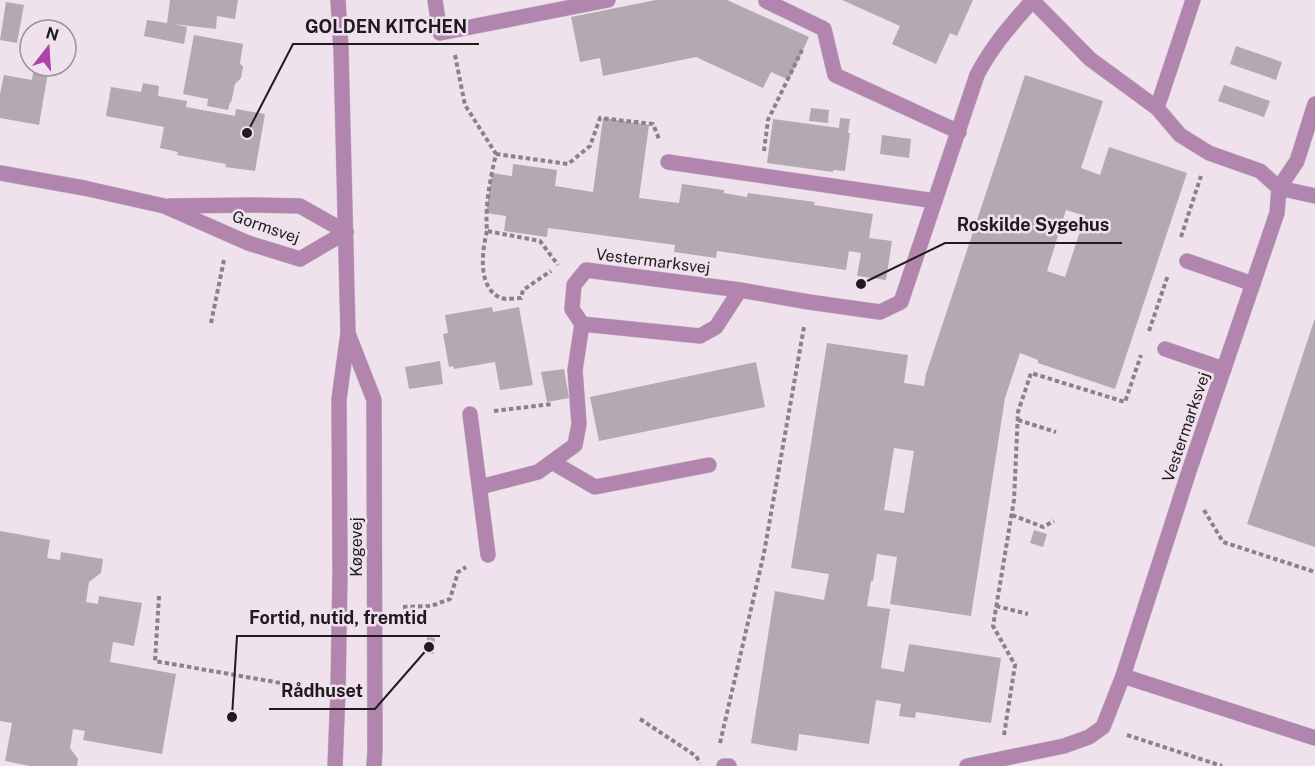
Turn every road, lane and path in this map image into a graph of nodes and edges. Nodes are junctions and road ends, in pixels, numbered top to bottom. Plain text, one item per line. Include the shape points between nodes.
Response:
1 (338, 0) edge
2 (435, 0) edge
3 (608, 0) edge
4 (1193, 0) edge
5 (766, 1) edge
6 (1032, 1) edge
7 (814, 24) junction
8 (440, 33) junction
9 (1315, 104) edge
10 (1157, 108) junction
11 (959, 132) junction
12 (1209, 153) junction
13 (496, 154) junction
14 (668, 162) joint
15 (0, 173) edge
16 (762, 176) junction
17 (1279, 188) junction
18 (1315, 196) edge
19 (935, 201) junction
20 (164, 206) junction
21 (487, 231) junction
22 (346, 232) junction
23 (230, 235) junction
24 (1177, 246) dead end
25 (1187, 261) dead end
26 (558, 265) junction
27 (1170, 267) dead end
28 (1253, 284) junction
29 (574, 285) junction
30 (740, 290) junction
31 (809, 302) junction
32 (211, 323) dead end
33 (582, 324) junction
34 (1149, 331) dead end
35 (348, 333) junction
36 (1165, 349) dead end
37 (1142, 352) dead end
38 (1224, 369) junction
39 (578, 403) junction
40 (470, 414) joint
41 (1018, 420) junction
42 (1056, 432) dead end
43 (552, 462) junction
44 (709, 465) dead end
45 (1186, 480) junction
46 (480, 487) junction
47 (1012, 515) junction
48 (1054, 521) dead end
49 (488, 555) joint
50 (1315, 572) edge
51 (159, 597) dead end
52 (996, 606) junction
53 (403, 607) dead end
54 (1028, 614) dead end
55 (1123, 676) junction
56 (338, 691) junction
57 (640, 719) dead end
58 (1103, 727) junction
59 (1315, 738) edge
60 (1000, 759) junction
61 (335, 766) edge
62 (374, 766) edge
63 (702, 766) edge
64 (726, 766) edge
65 (967, 766) edge
66 (1222, 766) edge

1 - 22 street, Køgevej
2 - 8 street
3 - 8 street
4 - 10 street
5 - 7 street
6 - 10 street, Vestermarksvej via 1090,59
6 - 11 street, Vestermarksvej via 987,55
7 - 11 street via 824,29 835,75
7 - 16 path via 768,120
8 - 13 path via 453,48 465,105
9 - 17 street via 1297,161
10 - 12 street, Vestermarksvej via 1180,135
11 - 19 street, Vestermarksvej
12 - 17 street, Vestermarksvej via 1260,171
12 - 24 path
13 - 14 path via 568,164 590,146 600,118 653,124
13 - 21 path via 486,213
14 - 16 street
15 - 20 street, Gormsvej
16 - 19 street
17 - 18 street, Vestermarksvej
17 - 28 street, Vestermarksvej via 1277,213
19 - 31 street, Vestermarksvej via 901,302 880,312
20 - 22 street, Gormsvej via 300,206
20 - 23 street, Gormsvej
21 - 26 path via 540,241
21 - 26 path via 482,249 483,271 490,290 502,299 520,298 523,290
22 - 23 street, Gormsvej via 300,259
22 - 35 street, Køgevej
23 - 32 path
25 - 28 street
26 - 29 path
27 - 34 path
28 - 38 street, Vestermarksvej
29 - 30 street, Vestermarksvej via 586,270
29 - 33 street via 572,309
30 - 31 street, Vestermarksvej
30 - 33 street via 716,327 700,336
31 - 64 path via 764,553 720,741
33 - 39 street via 575,370
35 - 56 street, Køgevej via 339,399
35 - 62 street, Køgevej via 375,400
36 - 38 street
37 - 41 path via 1125,402 1031,373
38 - 45 street, Vestermarksvej
39 - 40 path
39 - 43 street via 575,445
40 - 46 street
41 - 42 path
41 - 47 path
43 - 44 street via 595,487
43 - 46 street via 538,472
45 - 50 path via 1223,542
45 - 55 street, Vestermarksvej
46 - 49 street
47 - 48 path via 1043,526
47 - 52 path
49 - 53 path via 458,572 450,599 431,606
51 - 56 path via 155,661
52 - 54 path
52 - 60 path via 993,626 1015,665
55 - 58 street, Vestermarksvej
55 - 59 street
56 - 61 street, Køgevej
57 - 63 path via 696,756
58 - 60 street via 1064,746
58 - 66 path
60 - 65 street

